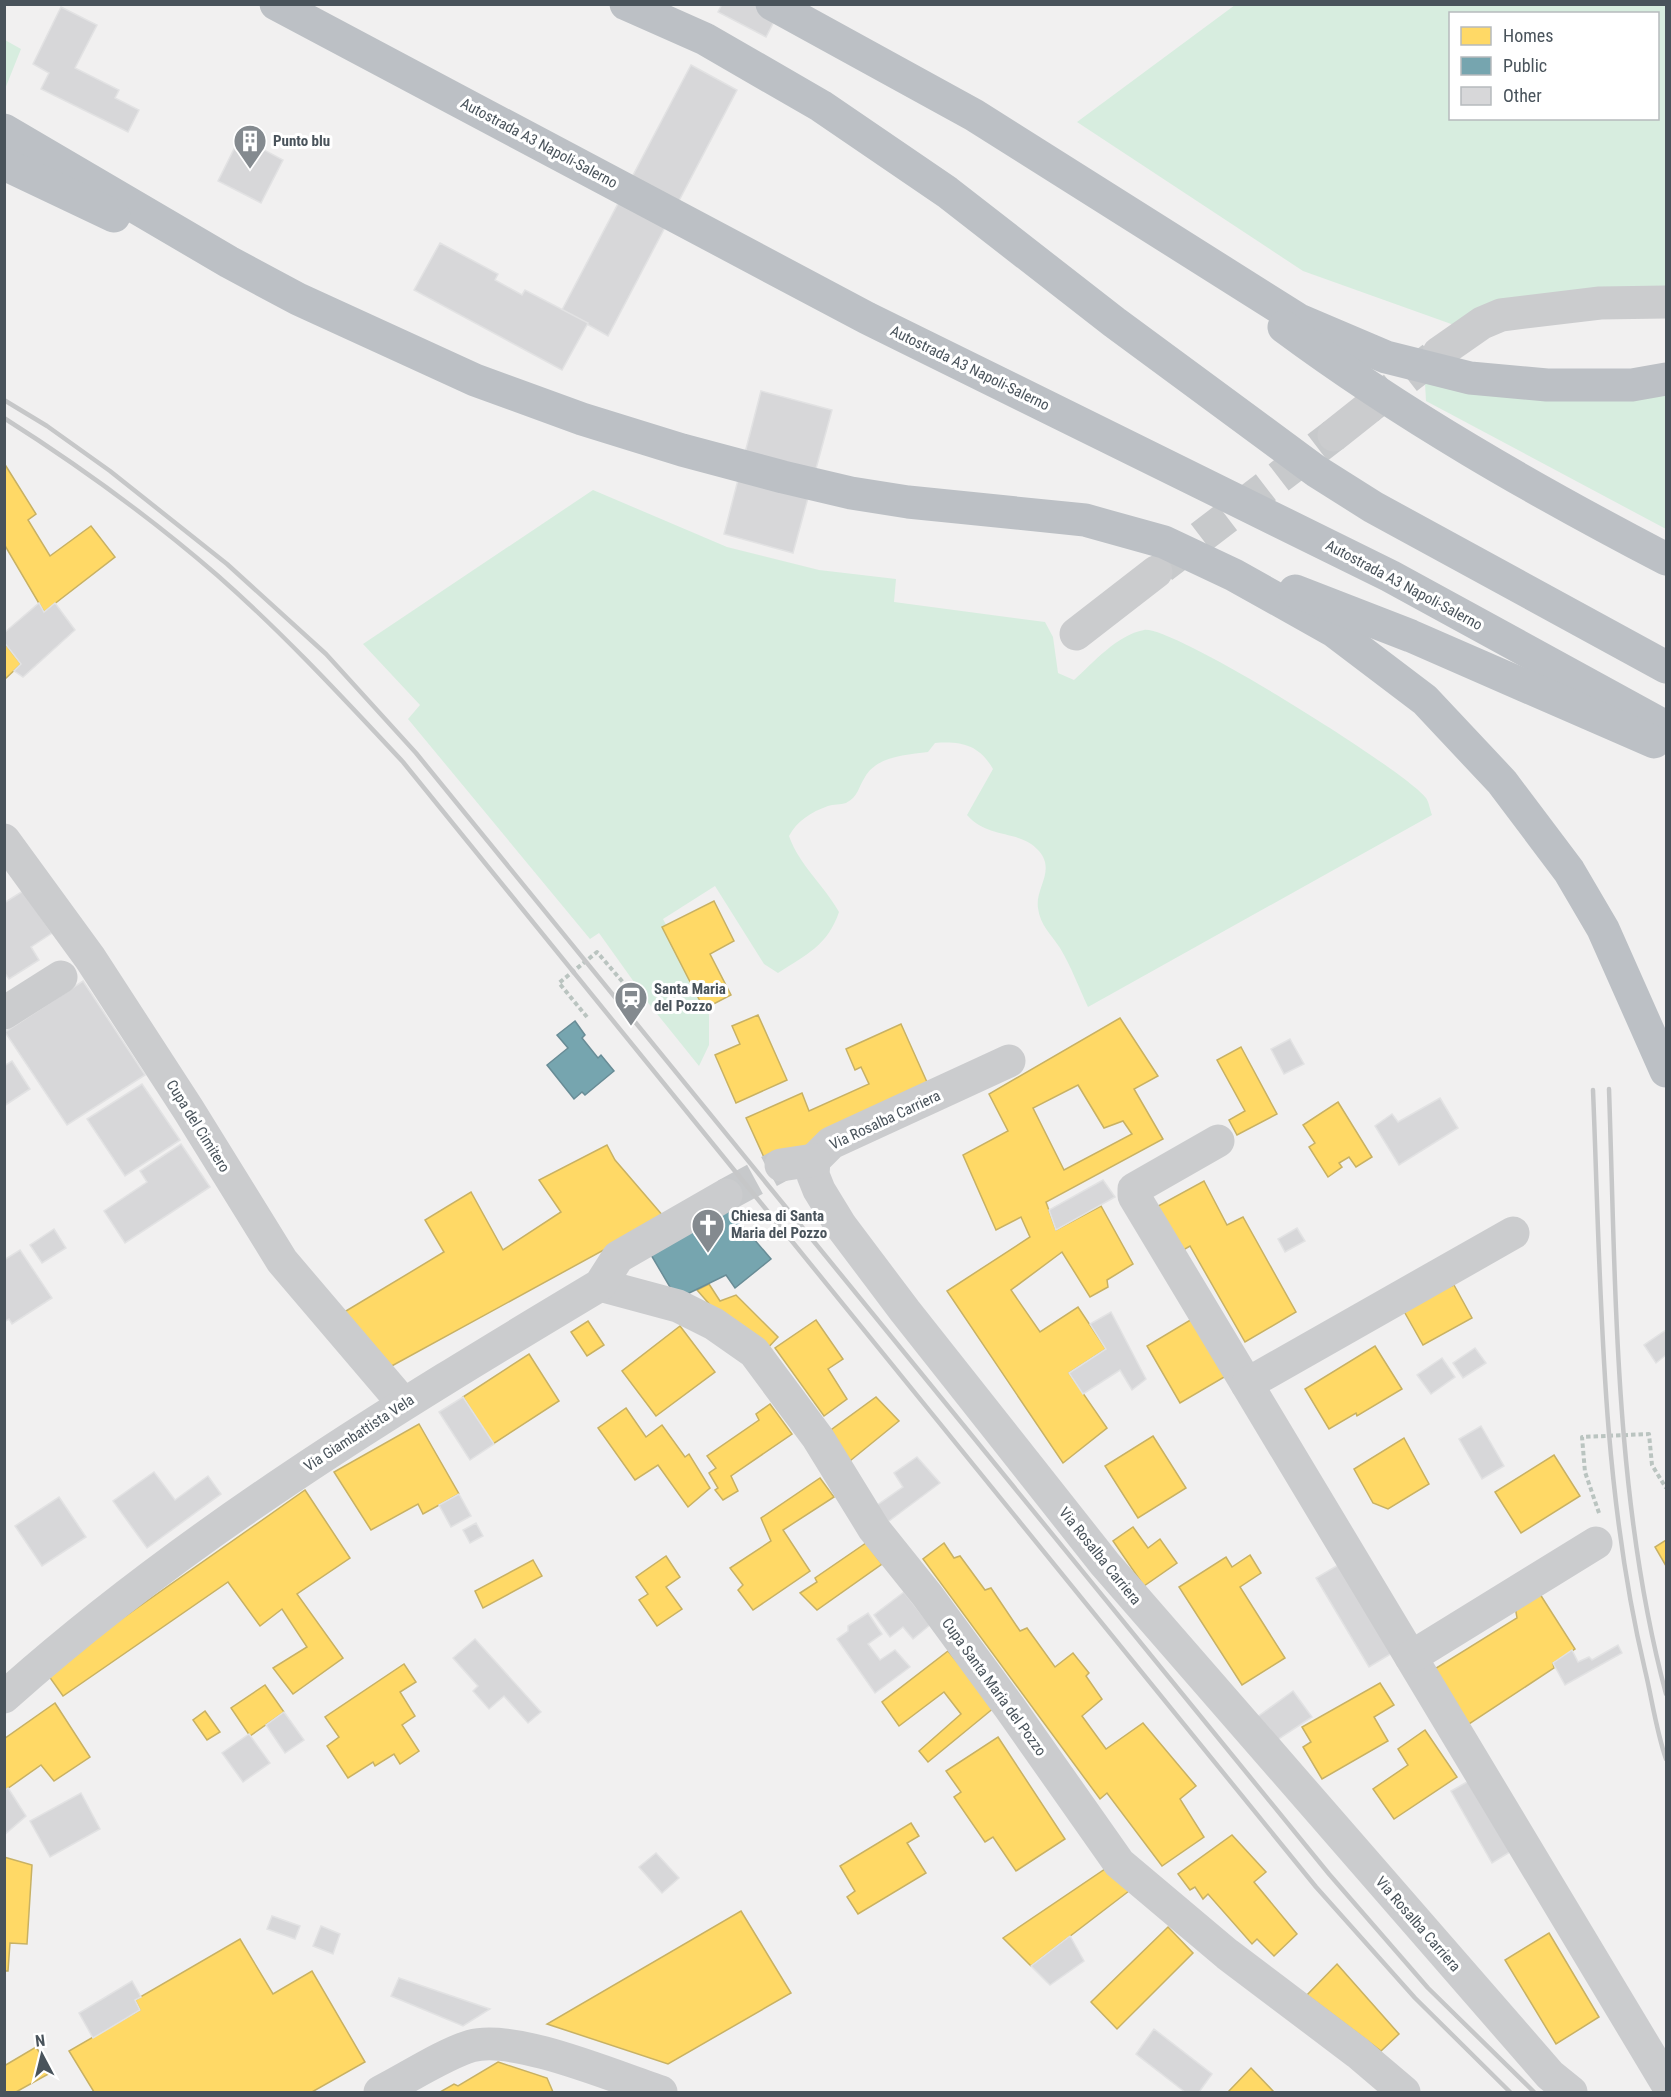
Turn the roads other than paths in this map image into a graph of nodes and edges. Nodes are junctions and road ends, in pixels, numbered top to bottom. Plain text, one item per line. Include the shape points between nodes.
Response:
1 (276, 4) edge
2 (626, 4) edge
3 (772, 4) edge
4 (4, 130) edge
5 (4, 164) edge
6 (1120, 208) junction
7 (229, 262) junction
8 (1666, 302) edge
9 (1439, 354) tunnel mouth
10 (1666, 379) edge
11 (1368, 408) tunnel mouth
12 (1334, 435) tunnel mouth
13 (1160, 557) junction
14 (1666, 559) edge
15 (1076, 634) dead end
16 (1666, 667) edge
17 (1666, 727) edge
18 (1666, 747) edge
19 (4, 840) edge
20 (61, 977) dead end
21 (4, 1014) edge
22 (1009, 1061) dead end
23 (1666, 1071) edge
24 (1218, 1141) dead end
25 (814, 1160) junction
26 (780, 1166) tunnel mouth
27 (726, 1195) tunnel mouth
28 (1513, 1233) dead end
29 (600, 1285) junction
30 (1247, 1384) junction
31 (403, 1403) junction
32 (1596, 1543) road end
33 (1411, 1657) junction
34 (4, 1697) edge
35 (1666, 2082) edge
36 (380, 2092) edge
37 (661, 2092) edge
38 (1404, 2092) edge
39 (1571, 2092) edge

1 - 17 highway, Autostrada A3 Napoli-Salerno via 867,318 1390,576
2 - 16 highway via 705,39 821,106 947,192 1316,471 1373,507
3 - 6 highway via 974,115
4 - 7 highway
5 - 7 highway via 135,225
6 - 10 highway via 1299,320 1386,357 1470,378 1547,385 1632,385
6 - 14 highway via 1334,365 1562,505
7 - 13 highway via 298,299 475,381 582,419 682,450 851,494 1085,520
8 - 9 street via 1600,303 1501,315 1482,323
11 - 12 street
13 - 15 street
13 - 18 highway via 1411,636
13 - 23 highway via 1234,574 1334,631 1425,700 1502,782 1569,871 1603,929
19 - 31 street, Cupa del Cimitero via 90,958 282,1261
20 - 21 street
22 - 25 street, Via Rosalba Carriera via 831,1143
24 - 30 street via 1132,1192
25 - 26 street
25 - 39 street, Via Rosalba Carriera via 813,1175 819,1190 841,1226 1105,1564 1550,2075
27 - 29 street, Via Giambattista Vela via 618,1257
28 - 30 street
29 - 31 street, Via Giambattista Vela
29 - 38 street, Cupa Santa Maria del Pozzo via 678,1306 714,1324 754,1352 818,1438 874,1529 996,1689 1119,1863 1227,1954
30 - 33 street
31 - 34 street, Via Giambattista Vela via 217,1528 66,1642
32 - 33 street
33 - 35 street
36 - 37 street via 470,2046 498,2043 527,2048

